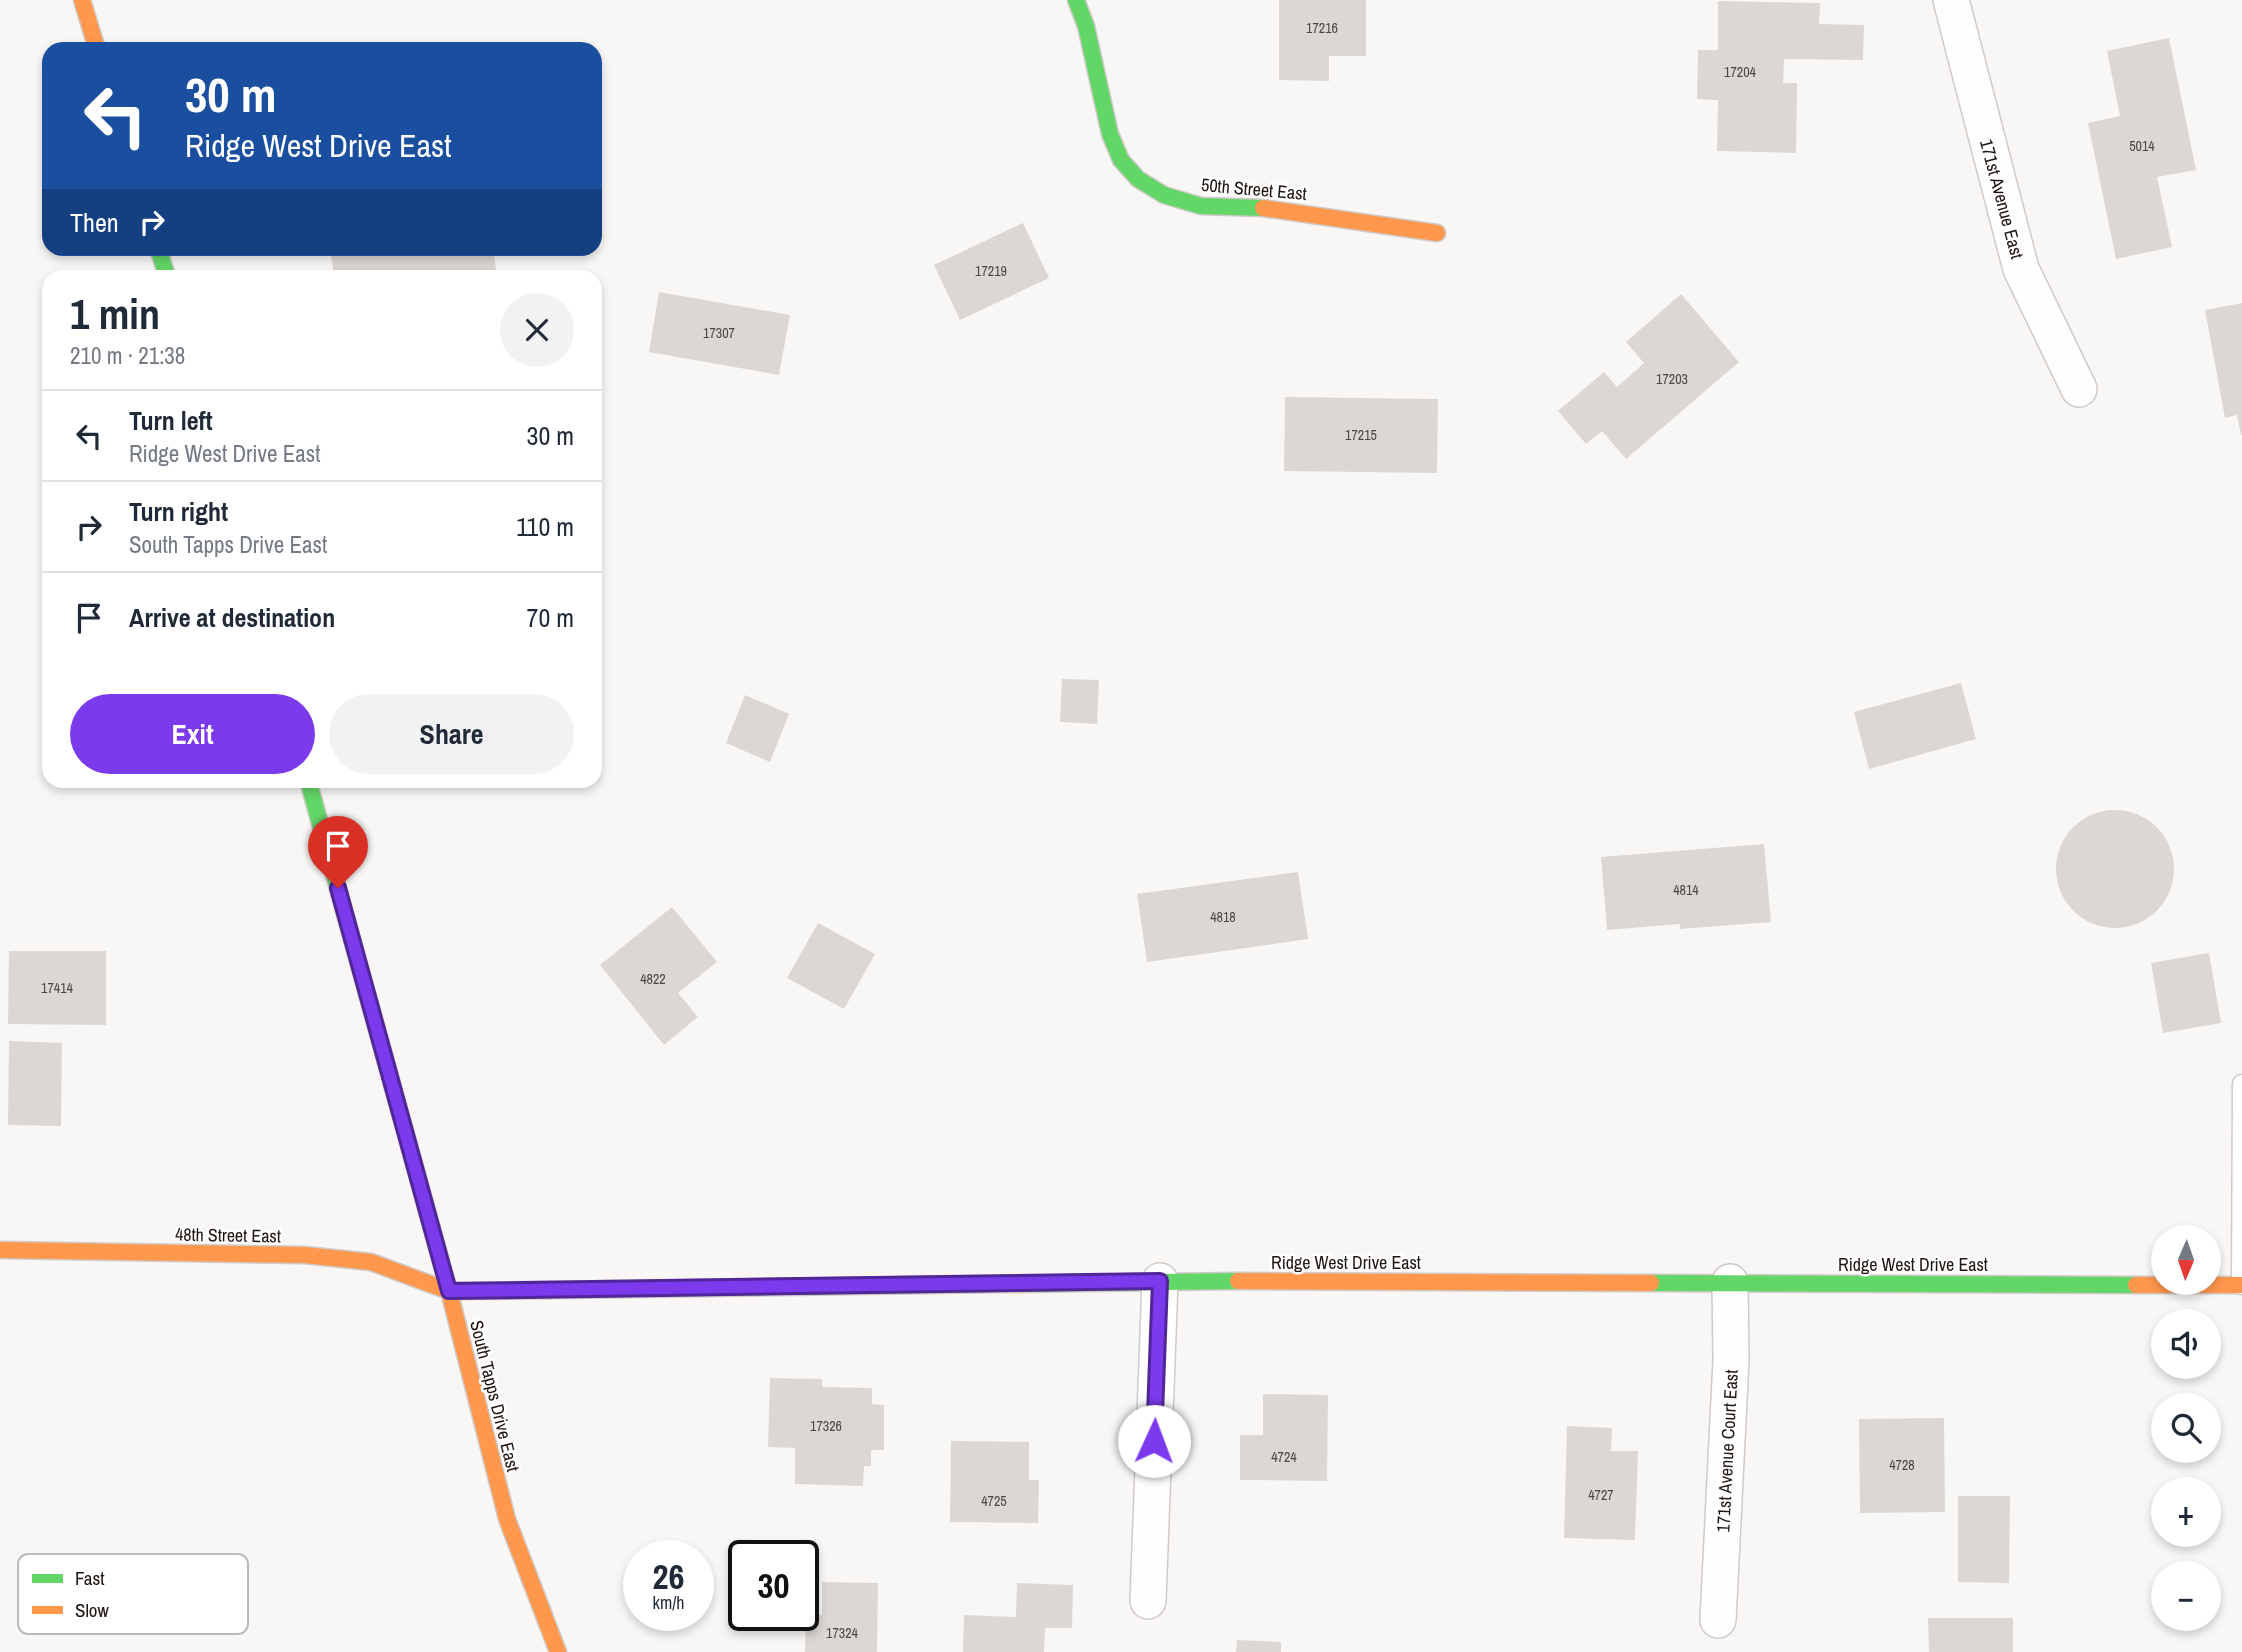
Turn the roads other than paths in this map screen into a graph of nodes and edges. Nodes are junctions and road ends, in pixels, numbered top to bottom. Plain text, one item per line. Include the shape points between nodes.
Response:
1 (82, 0) edge
2 (1076, 0) edge
3 (1951, 0) edge
4 (95, 42) edge
5 (1437, 233) dead end
6 (2079, 389) dead end
7 (310, 788) edge
8 (2242, 1084) edge
9 (0, 1250) edge
10 (1160, 1281) junction
11 (1730, 1282) junction
12 (2241, 1285) edge
13 (449, 1291) junction
14 (1148, 1601) dead end
15 (1718, 1620) dead end
16 (558, 1652) edge

1 - 4 street
2 - 5 street, 50th Street East via 1087,26 1110,134 1121,160 1164,195 1201,206 1273,208
3 - 6 street, 171st Avenue East via 2021,269
7 - 13 street, South Tapps Drive East
8 - 12 lane
9 - 13 street, 48th Street East via 304,1255 371,1262
10 - 11 street, Ridge West Drive East
10 - 13 street, Ridge West Drive East
10 - 14 street
11 - 12 street, Ridge West Drive East
11 - 15 street, 171st Avenue Court East via 1731,1360
13 - 16 street, South Tapps Drive East via 507,1519

